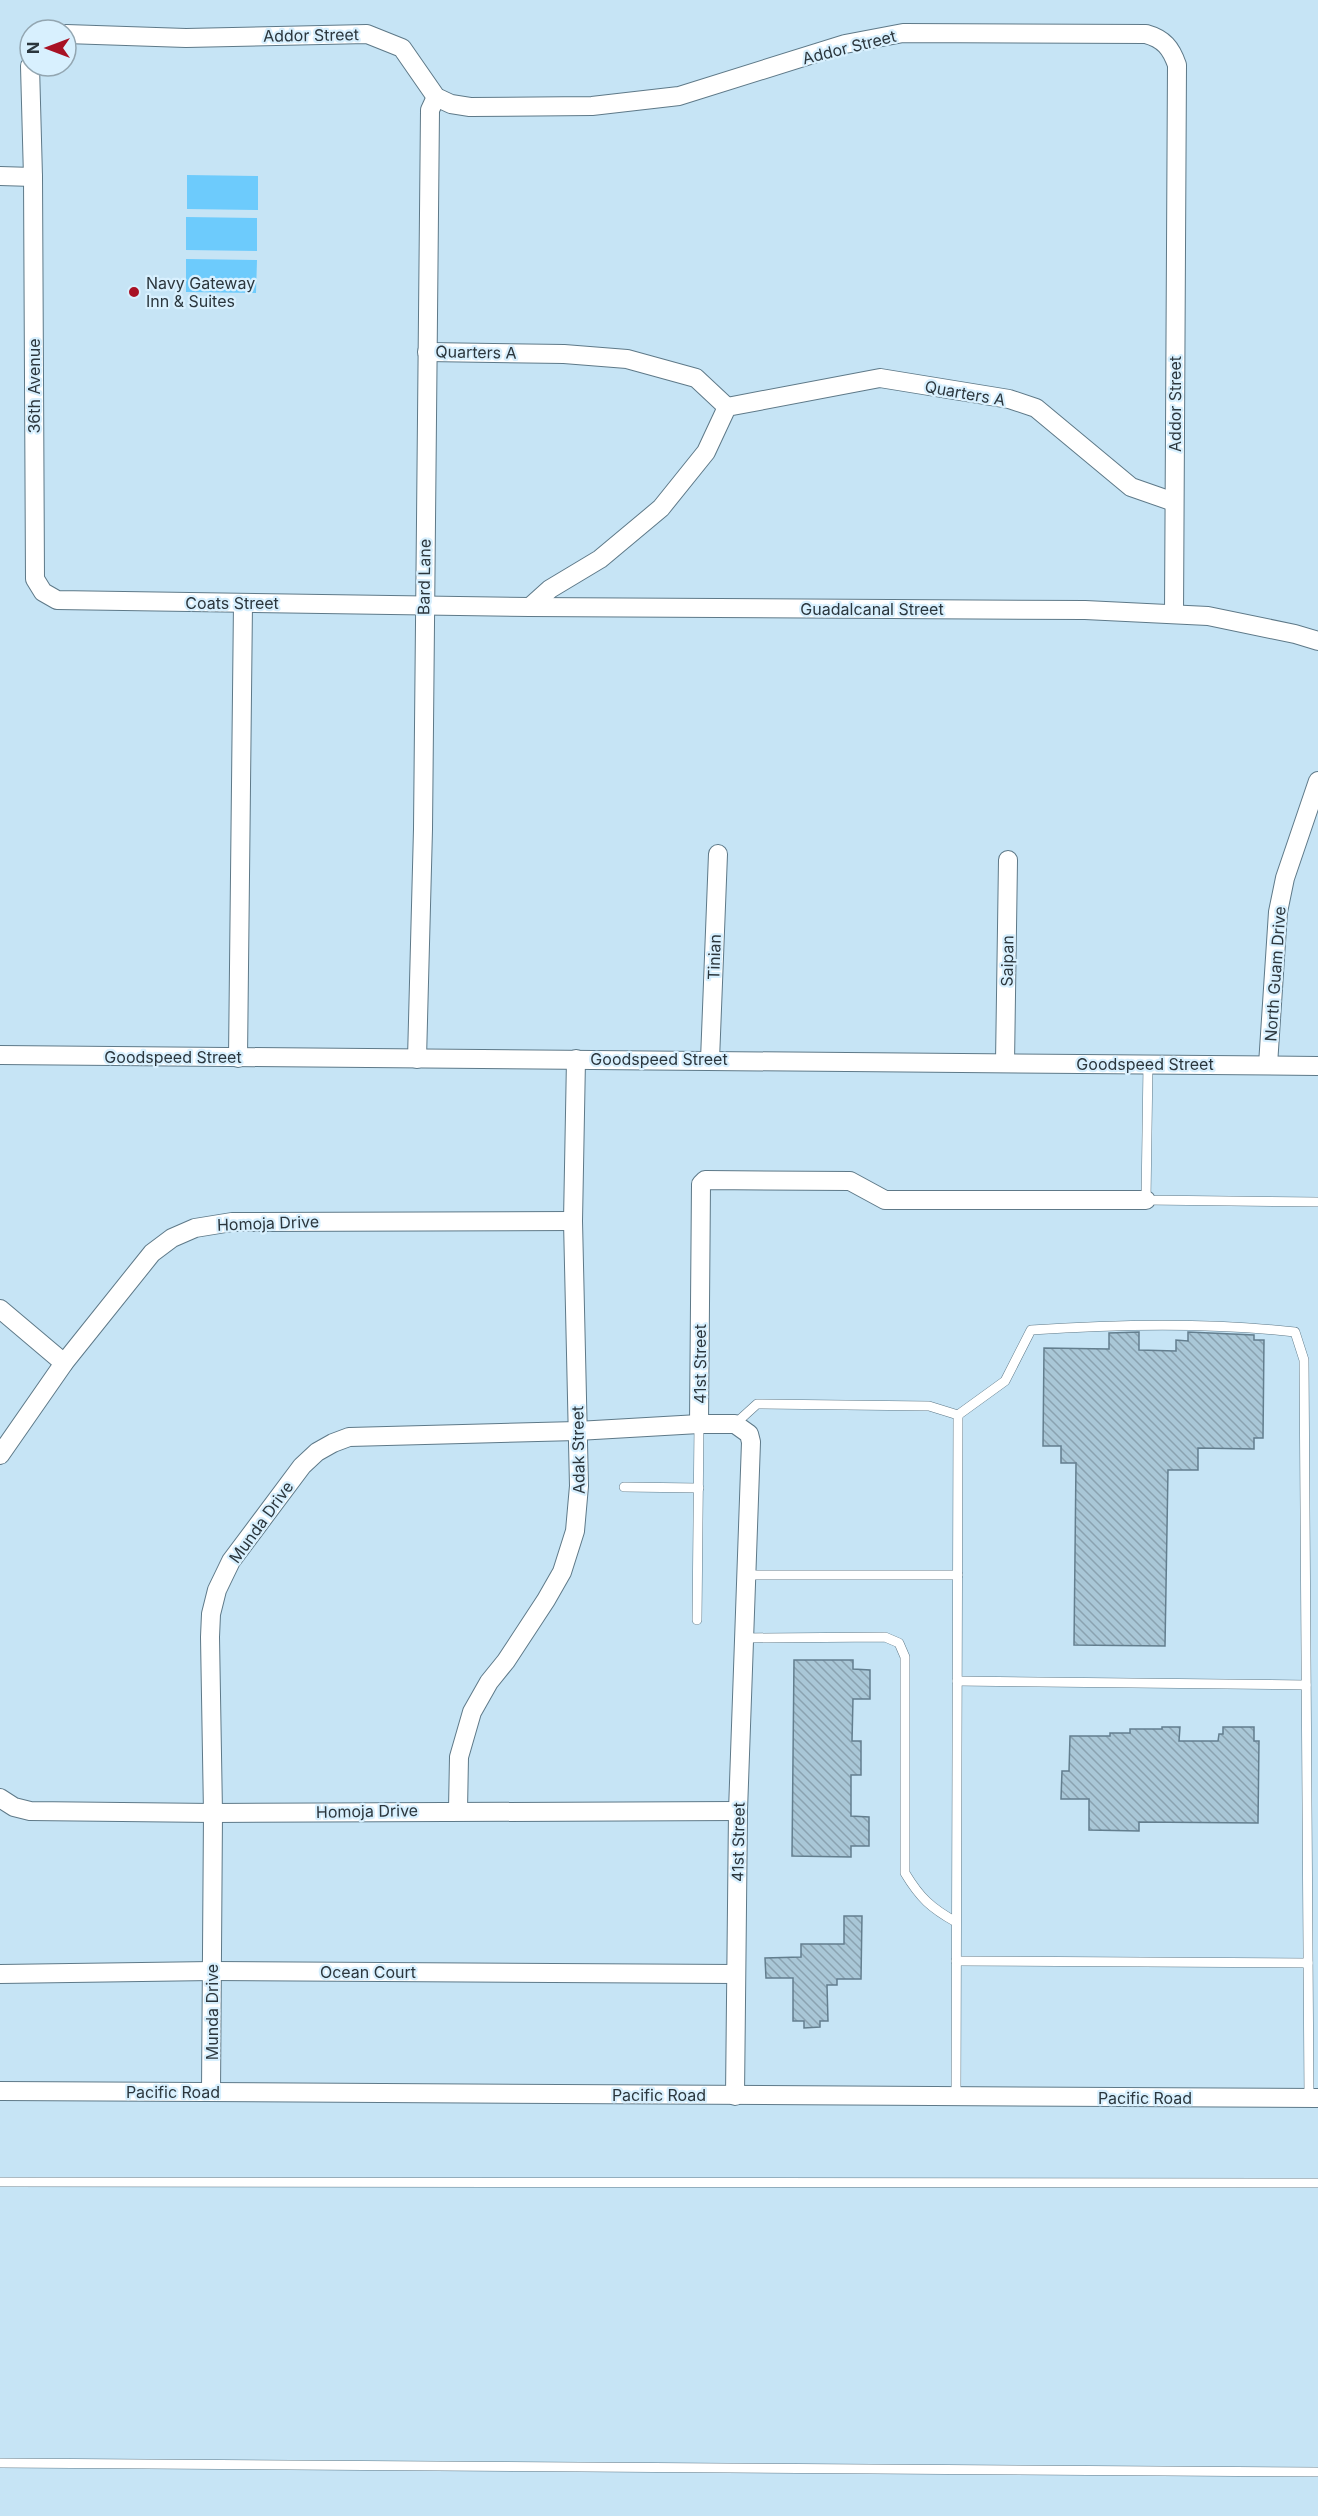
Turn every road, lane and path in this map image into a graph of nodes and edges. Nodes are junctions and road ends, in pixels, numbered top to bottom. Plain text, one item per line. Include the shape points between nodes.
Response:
1 (78, 34) edge
2 (30, 78) edge
3 (436, 97) junction
4 (0, 176) edge
5 (33, 177) junction
6 (427, 352) junction
7 (728, 407) junction
8 (1174, 502) junction
9 (43, 592) joint
10 (243, 603) junction
11 (424, 604) junction
12 (530, 607) junction
13 (1174, 613) junction
14 (1318, 641) edge
15 (1318, 781) edge
16 (718, 854) dead end
17 (1008, 860) dead end
18 (0, 1055) edge
19 (238, 1058) junction
20 (417, 1059) junction
21 (576, 1059) junction
22 (710, 1060) junction
23 (1005, 1063) junction
24 (1148, 1064) junction
25 (1268, 1065) junction
26 (1318, 1066) edge
27 (1146, 1200) junction
28 (1318, 1202) edge
29 (573, 1221) junction
30 (0, 1309) edge
31 (64, 1363) junction
32 (958, 1414) junction
33 (699, 1424) junction
34 (735, 1424) junction
35 (577, 1431) junction
36 (0, 1455) edge
37 (624, 1487) dead end
38 (699, 1488) junction
39 (747, 1575) junction
40 (958, 1575) junction
41 (697, 1620) dead end
42 (745, 1638) junction
43 (957, 1681) junction
44 (1306, 1685) junction
45 (0, 1798) edge
46 (458, 1810) junction
47 (738, 1810) junction
48 (213, 1813) junction
49 (956, 1923) junction
50 (956, 1961) junction
51 (1308, 1963) junction
52 (212, 1971) junction
53 (0, 1974) edge
54 (736, 1974) junction
55 (0, 2091) edge
56 (211, 2092) junction
57 (735, 2096) junction
58 (956, 2097) junction
59 (1313, 2098) edge
60 (0, 2182) edge
61 (1318, 2183) edge
62 (0, 2463) edge
63 (1318, 2472) edge

1 - 3 street, Addor Street via 186,38 367,34 402,48
2 - 5 street
3 - 6 street, Bard Lane via 430,110
3 - 8 street, Addor Street via 470,107 638,103 697,92 845,44 903,33 1156,37 1173,52 1177,65
4 - 5 street
5 - 9 street, 36th Avenue via 35,579
6 - 7 street, Quarters A via 627,359 696,378
6 - 11 street, Bard Lane
7 - 8 street, Quarters A via 880,378 1009,399 1036,408 1131,487
7 - 12 street via 706,452 661,508 600,559 550,589
8 - 13 street, Addor Street
9 - 10 street, Coats Street via 63,601
10 - 11 street, Coats Street
10 - 19 street
11 - 12 street, Guadalcanal Street
11 - 20 street, Bard Lane
12 - 13 street, Guadalcanal Street
13 - 14 street, Guadalcanal Street via 1254,624
15 - 25 street, North Guam Drive via 1285,878 1278,912
16 - 22 street, Tinian
17 - 23 street, Saipan
18 - 19 street, Goodspeed Street
19 - 20 street, Goodspeed Street
20 - 21 street, Goodspeed Street
21 - 22 street, Goodspeed Street
21 - 29 street, Adak Street
22 - 23 street, Goodspeed Street
23 - 24 street, Goodspeed Street
24 - 25 street, Goodspeed Street
24 - 27 lane
25 - 26 street, Goodspeed Street
27 - 28 lane
27 - 33 street, 41st Street via 885,1200 850,1181 705,1180 701,1184
29 - 31 street, Homoja Drive via 232,1222 195,1228 172,1238 146,1259
29 - 35 street, Adak Street
30 - 31 street
31 - 36 street, Homoja Drive
32 - 34 lane via 930,1406 757,1404
32 - 40 lane
32 - 44 lane via 1005,1381 1031,1330 1245,1326 1295,1332 1304,1360
33 - 34 street, 41st Street
33 - 35 street, Munda Drive
33 - 38 lane
34 - 39 street, 41st Street via 749,1434 752,1442
35 - 46 street, Adak Street via 578,1509 569,1552 546,1600 472,1712 459,1757
35 - 48 street, Munda Drive via 363,1436 333,1443 302,1466 231,1562 217,1590 210,1636
37 - 38 lane
38 - 41 lane
39 - 40 lane
39 - 42 street, 41st Street
40 - 43 lane
42 - 47 street, 41st Street
42 - 49 lane via 885,1636 899,1643 905,1657 905,1873 917,1894
43 - 44 lane
43 - 49 lane
44 - 51 lane
45 - 48 street, Homoja Drive via 30,1811
46 - 47 street, Homoja Drive
46 - 48 street, Homoja Drive
47 - 54 street, 41st Street
48 - 52 street, Munda Drive
49 - 50 lane
50 - 51 lane
50 - 58 lane
51 - 59 lane
52 - 53 street, Ocean Court
52 - 54 street, Ocean Court
52 - 56 street, Munda Drive
54 - 57 street, 41st Street
55 - 56 street, Pacific Road
56 - 57 street, Pacific Road
57 - 58 street, Pacific Road
58 - 59 street, Pacific Road
60 - 61 lane
62 - 63 lane

